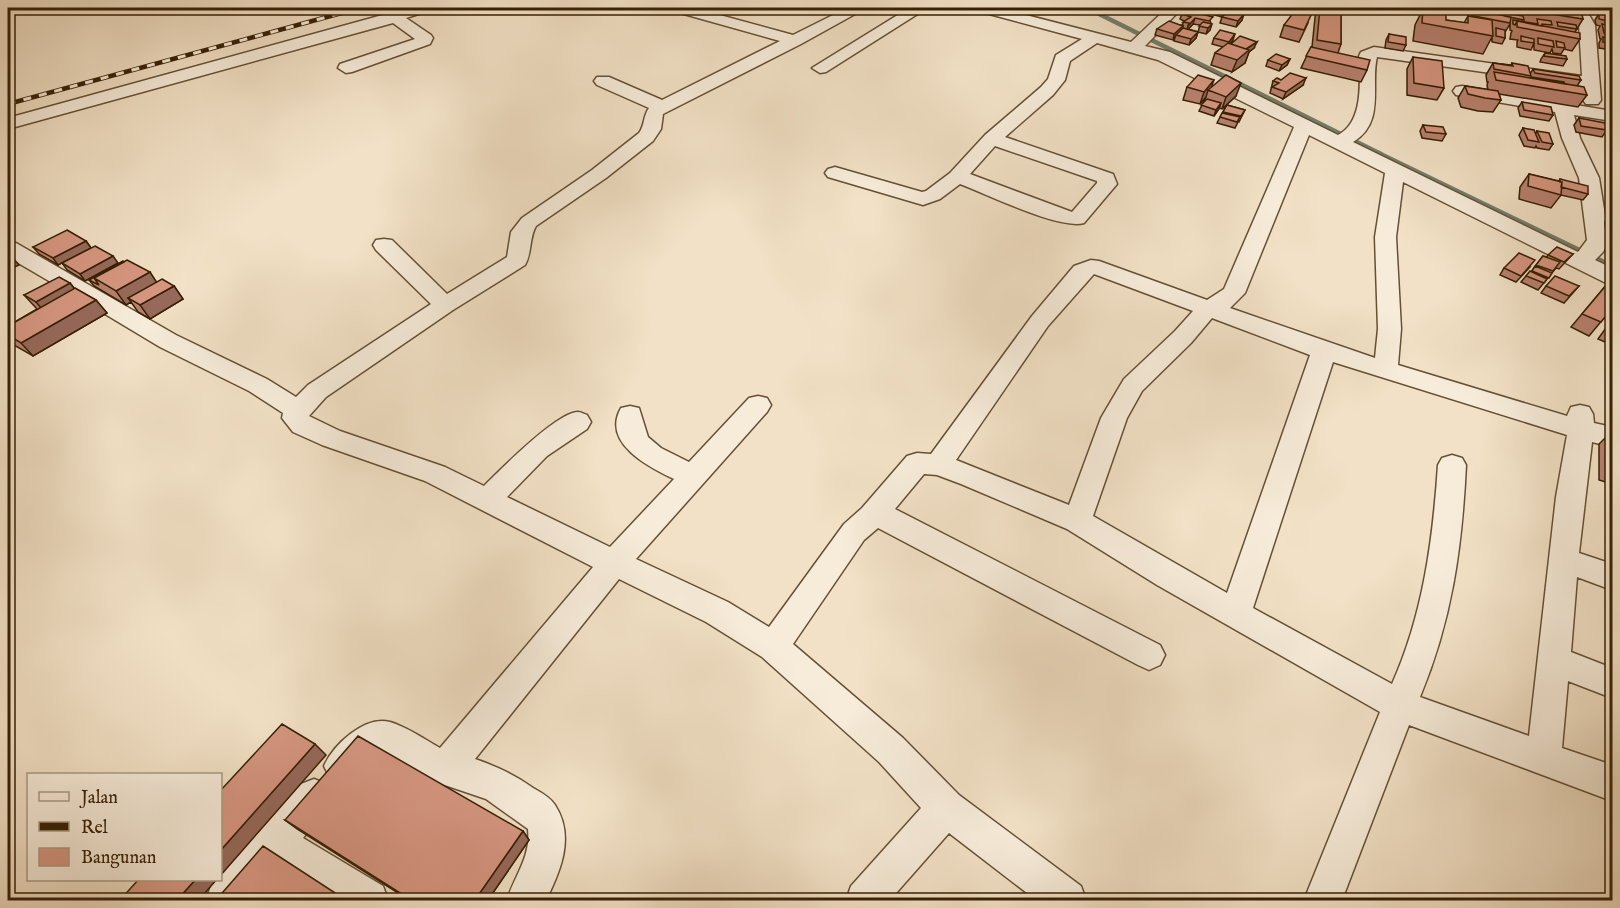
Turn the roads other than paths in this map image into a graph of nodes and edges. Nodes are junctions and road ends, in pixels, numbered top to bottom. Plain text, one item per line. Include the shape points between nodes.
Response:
1 (423, 8) edge
2 (678, 8) edge
3 (858, 8) edge
4 (919, 8) edge
5 (983, 8) edge
6 (1175, 8) edge
7 (1579, 10) edge
8 (1602, 15) edge
9 (397, 17) junction
10 (836, 18) junction
11 (880, 32) junction
12 (1096, 37) junction
13 (795, 40) junction
14 (1142, 40) junction
15 (346, 68) dead end
16 (820, 68) dead end
17 (603, 81) dead end
18 (1590, 82) junction
19 (1462, 91) dead end
20 (676, 100) junction
21 (1563, 108) junction
22 (1604, 114) edge
23 (8, 124) edge
24 (1304, 125) junction
25 (992, 139) junction
26 (1344, 139) junction
27 (1395, 172) junction
28 (835, 173) dead end
29 (960, 176) junction
30 (1603, 215) edge
31 (384, 245) dead end
32 (8, 248) edge
33 (1580, 261) junction
34 (1612, 277) edge
35 (90, 295) junction
36 (445, 305) junction
37 (1208, 308) junction
38 (59, 313) edge
39 (1324, 351) junction
40 (1385, 370) junction
41 (759, 405) dead end
42 (297, 409) junction
43 (630, 415) dead end
44 (578, 422) dead end
45 (1612, 422) edge
46 (1581, 430) junction
47 (1612, 437) edge
48 (938, 465) junction
49 (1452, 465) dead end
50 (692, 477) junction
51 (487, 500) junction
52 (872, 516) junction
53 (1077, 521) junction
54 (1564, 560) junction
55 (614, 563) junction
56 (1612, 577) edge
57 (1236, 612) junction
58 (773, 647) junction
59 (1149, 655) dead end
60 (1554, 660) junction
61 (1612, 683) edge
62 (1400, 706) junction
63 (1544, 759) junction
64 (445, 769) junction
65 (1612, 783) edge
66 (946, 808) junction
67 (274, 841) junction
68 (225, 900) edge
69 (369, 900) edge
70 (526, 900) edge
71 (865, 900) edge
72 (1067, 900) edge
73 (1323, 900) edge

1 - 9 street
2 - 13 street
3 - 10 street
4 - 11 street
5 - 12 street
6 - 14 street
7 - 8 street
7 - 18 street via 1587,25
9 - 15 street via 425,40
9 - 23 street
10 - 11 street
10 - 13 street
11 - 16 street
12 - 14 street
12 - 25 street via 1062,60 1056,80 1047,91
13 - 20 street
14 - 24 street via 1164,56
17 - 20 street
18 - 22 street via 1592,104
18 - 26 street via 1374,52 1367,56 1366,104
19 - 21 street
20 - 36 street via 653,115 652,129 646,137 530,222 522,232 517,260
21 - 22 street
21 - 30 street via 1571,138
24 - 26 street
24 - 37 street via 1234,293
25 - 29 street via 961,170
25 - 29 street via 1106,178 1107,184 1068,228
26 - 27 street
27 - 33 street
27 - 40 street via 1386,221 1390,348
28 - 29 street via 923,199
30 - 33 street via 1592,252
31 - 36 street
32 - 35 street
33 - 34 street
35 - 38 street
35 - 42 street
36 - 42 street
37 - 39 street
37 - 48 street via 1099,268 1082,271 1040,321
37 - 53 street via 1133,385 1114,418
39 - 40 street
39 - 57 street
40 - 46 street
41 - 50 street
42 - 51 street via 295,418 302,425 435,474
43 - 50 street via 635,442
44 - 51 street via 538,449
45 - 46 street via 1580,412
46 - 47 street
46 - 54 street
48 - 52 street via 917,463
48 - 53 street
49 - 62 street via 1448,532 1433,613
50 - 55 street
51 - 55 street
52 - 58 street via 854,532
52 - 59 street via 885,517
53 - 57 street
54 - 56 street
54 - 60 street
55 - 58 street via 717,612
55 - 64 street
57 - 62 street
58 - 66 street via 891,750
60 - 61 street
60 - 63 street
62 - 63 street
62 - 73 street
63 - 65 street
64 - 67 street via 378,736 369,740
64 - 70 street via 474,774 504,788 542,816 545,860
66 - 71 street
66 - 72 street
67 - 68 street
67 - 69 street

